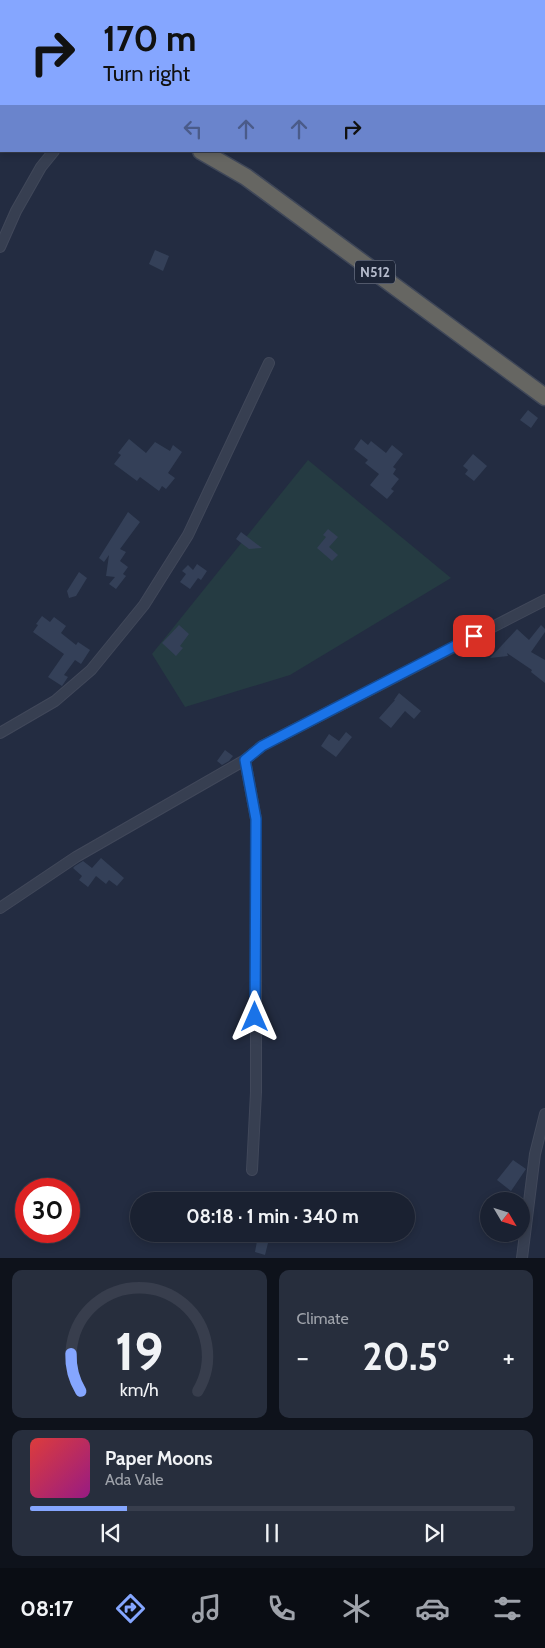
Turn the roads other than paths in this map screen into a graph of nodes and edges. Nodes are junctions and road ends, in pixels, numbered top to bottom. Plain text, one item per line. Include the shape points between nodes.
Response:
1 (53, 152) edge
2 (203, 152) edge
3 (0, 247) edge
4 (269, 363) dead end
5 (544, 395) edge
6 (545, 600) edge
7 (0, 733) edge
8 (245, 760) junction
9 (0, 908) edge
10 (545, 1114) edge
11 (252, 1170) dead end
12 (522, 1258) edge

1 - 3 street via 16,211
2 - 5 highway, N512 via 246,177
4 - 7 street via 188,535 144,605 91,670 55,701
6 - 8 street via 262,746
8 - 9 street via 76,857
8 - 11 street via 256,819 256,1092
10 - 12 street via 535,1154

